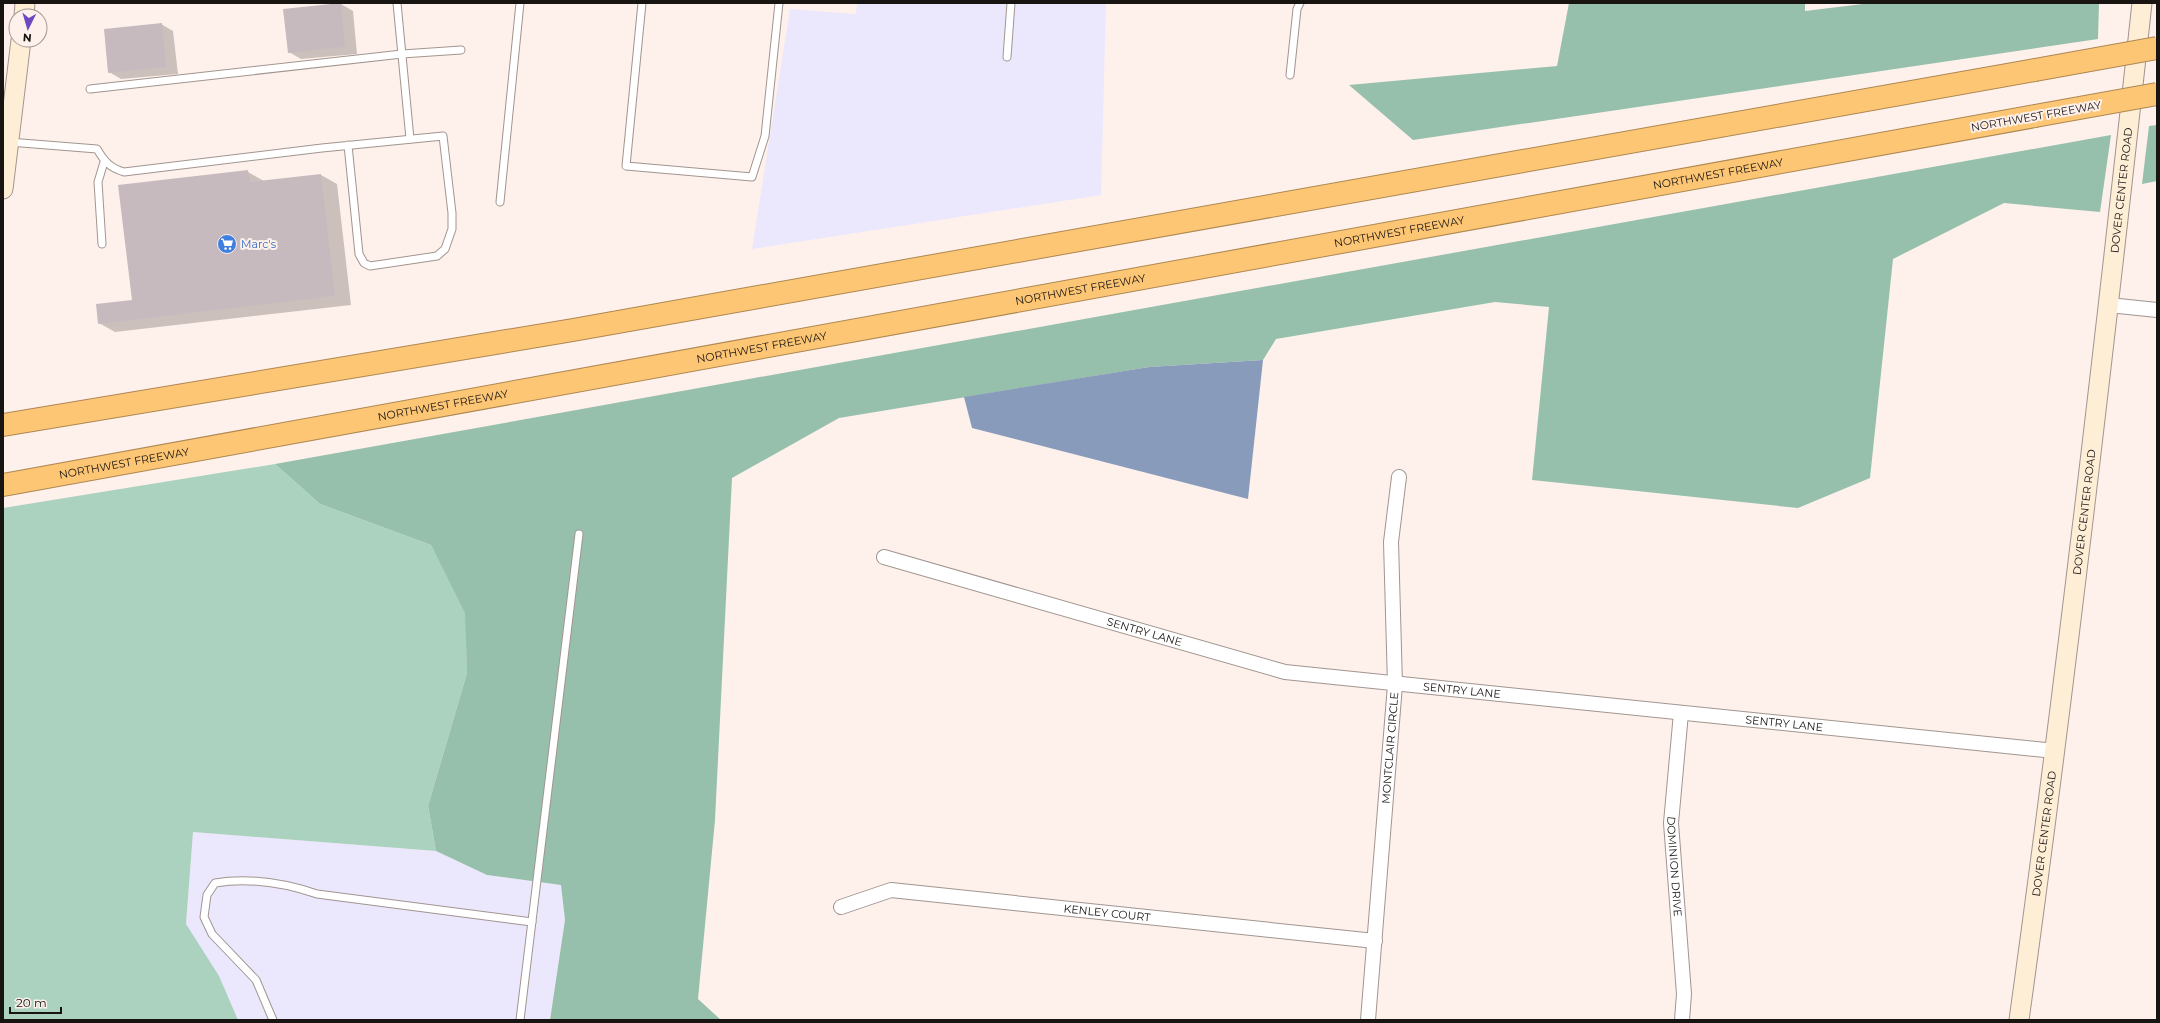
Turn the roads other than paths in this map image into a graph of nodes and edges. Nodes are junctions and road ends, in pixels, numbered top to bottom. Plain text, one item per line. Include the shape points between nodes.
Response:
1 (397, 3) edge
2 (520, 3) edge
3 (642, 3) edge
4 (779, 3) edge
5 (1012, 3) edge
6 (1300, 3) edge
7 (2142, 3) edge
8 (20, 48) edge
9 (2157, 48) edge
10 (461, 50) dead end
11 (402, 54) junction
12 (1008, 57) dead end
13 (1290, 75) dead end
14 (90, 89) dead end
15 (2157, 94) edge
16 (410, 140) junction
17 (9, 142) junction
18 (348, 145) junction
19 (104, 162) junction
20 (3, 189) edge
21 (500, 202) dead end
22 (102, 244) dead end
23 (2109, 305) junction
24 (2157, 310) edge
25 (3, 425) edge
26 (1399, 476) dead end
27 (3, 485) edge
28 (579, 534) dead end
29 (884, 557) dead end
30 (1395, 685) junction
31 (1681, 713) junction
32 (2055, 751) junction
33 (841, 907) dead end
34 (532, 922) junction
35 (1375, 941) junction
36 (273, 1020) edge
37 (520, 1020) edge
38 (1368, 1020) edge
39 (1682, 1020) edge
40 (2019, 1020) edge

1 - 11 lane
2 - 21 lane
3 - 4 lane via 626,166 752,177 765,136
5 - 12 lane
6 - 13 lane via 1297,8
7 - 23 street, DOVER CENTER ROAD
8 - 17 street
9 - 25 highway, bridge via 566,331
10 - 11 lane
11 - 14 lane
11 - 16 lane
15 - 27 highway, NORTHWEST FREEWAY, bridge
16 - 18 lane
16 - 18 lane via 443,136 452,213 450,236 445,249 437,256 370,266 364,263 359,254
17 - 19 lane via 97,149
17 - 20 street
18 - 19 lane via 124,172
19 - 22 lane via 98,182
23 - 24 street
23 - 32 street, DOVER CENTER ROAD
26 - 30 street, MONTCLAIR CIRCLE via 1391,542
28 - 34 lane
29 - 30 street, SENTRY LANE via 1285,672
30 - 31 street, SENTRY LANE
30 - 35 street, MONTCLAIR CIRCLE
31 - 32 street, SENTRY LANE
31 - 39 street, DOMINION DRIVE via 1671,823 1684,994
32 - 40 street, DOVER CENTER ROAD
33 - 35 street, KENLEY COURT via 891,890
34 - 36 lane via 317,894 285,884 236,879 215,883 207,895 204,917 212,934 256,980
34 - 37 lane
35 - 38 street, MONTCLAIR CIRCLE

